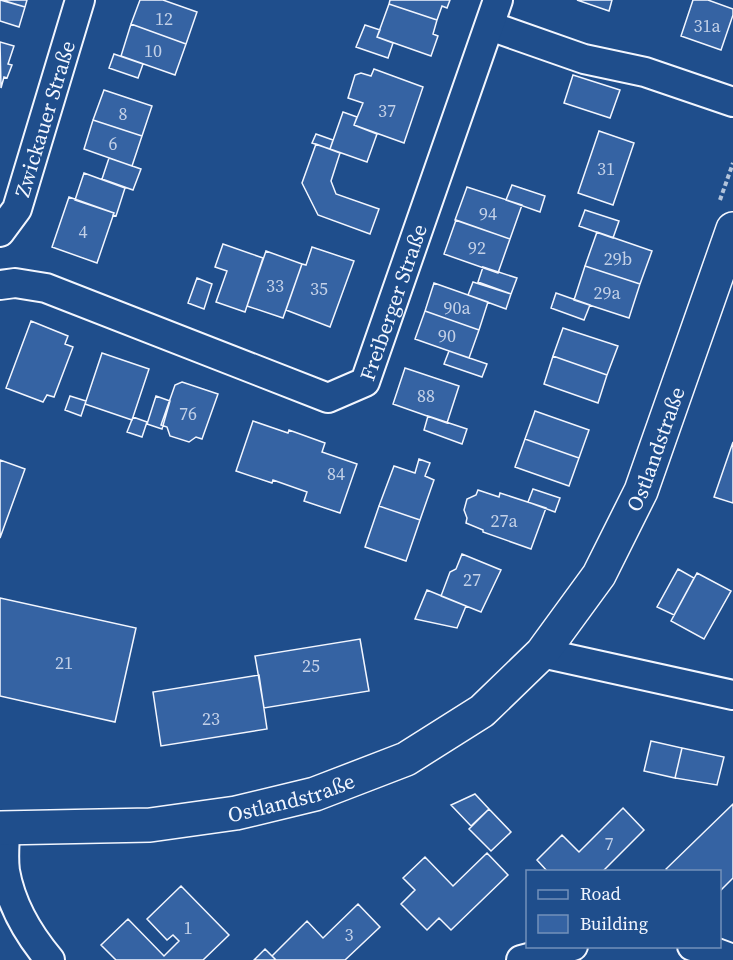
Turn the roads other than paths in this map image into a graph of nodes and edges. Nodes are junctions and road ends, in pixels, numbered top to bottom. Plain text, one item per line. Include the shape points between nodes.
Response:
1 (81, 0) edge
2 (494, 13) edge
3 (733, 102) edge
4 (725, 218) edge
5 (0, 232) edge
6 (0, 285) edge
7 (542, 653) junction
8 (733, 695) edge
9 (2, 828) edge
10 (566, 948) edge
11 (701, 948) edge
12 (733, 959) edge
13 (50, 960) edge
14 (521, 960) edge

1 - 5 street, Zwickauer Straße via 17,209
2 - 3 street, Freiberger Straße via 584,58 645,72
2 - 6 street, Freiberger Straße via 365,382 328,398 46,288
4 - 7 street, Ostlandstraße via 641,491 599,575
7 - 8 street
7 - 9 street, Ostlandstraße via 482,711 406,759 315,794 236,813 150,825
9 - 13 street via 5,870 13,901 25,926
10 - 14 street
11 - 12 street

